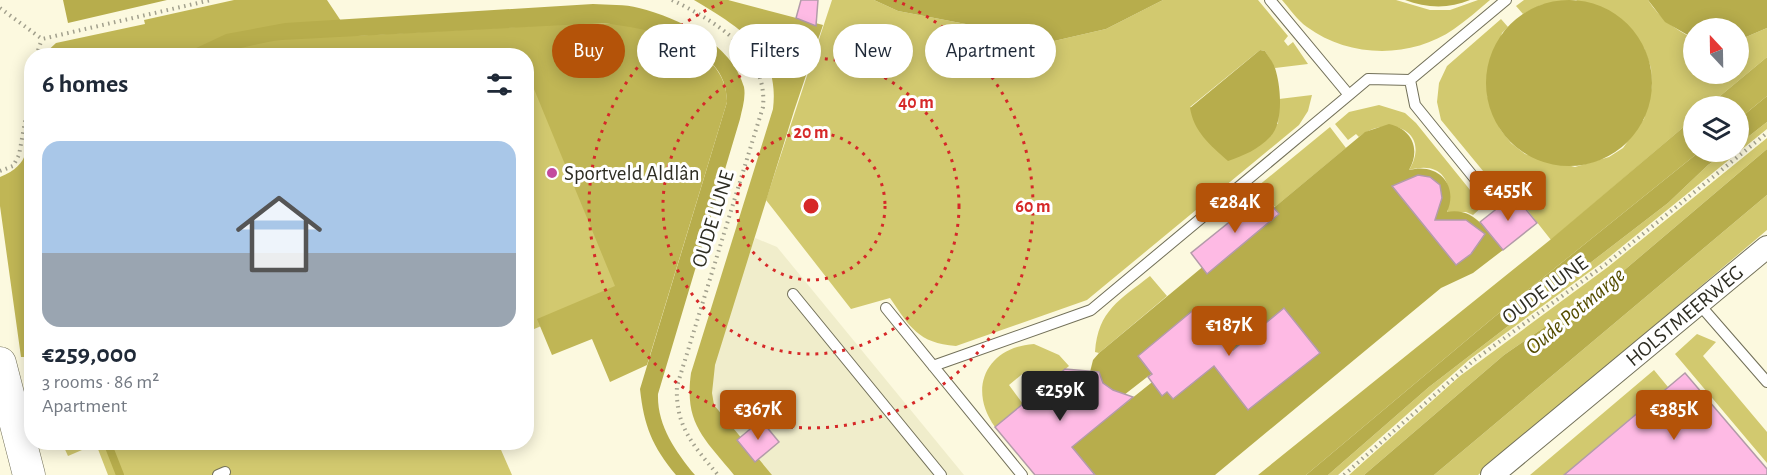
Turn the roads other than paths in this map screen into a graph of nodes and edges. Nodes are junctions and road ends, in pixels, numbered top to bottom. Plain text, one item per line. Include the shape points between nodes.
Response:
1 (1270, 0) edge
2 (1506, 0) edge
3 (1410, 80) junction
4 (1349, 95) junction
5 (1494, 201) dead end
6 (1767, 247) edge
7 (793, 294) dead end
8 (1700, 304) junction
9 (886, 308) dead end
10 (0, 363) edge
11 (933, 366) junction
12 (1767, 382) edge
13 (0, 416) edge
14 (12, 475) edge
15 (29, 475) edge
16 (941, 475) edge
17 (1022, 475) edge
18 (1492, 475) edge

1 - 4 lane
2 - 3 lane
3 - 4 lane via 1368,79
3 - 5 lane via 1415,105
4 - 11 lane via 1091,310
6 - 8 street, HOLSTMEERWEG
7 - 16 lane
8 - 12 lane
8 - 18 street, HOLSTMEERWEG
9 - 11 lane
10 - 15 street
11 - 17 lane
13 - 14 street

